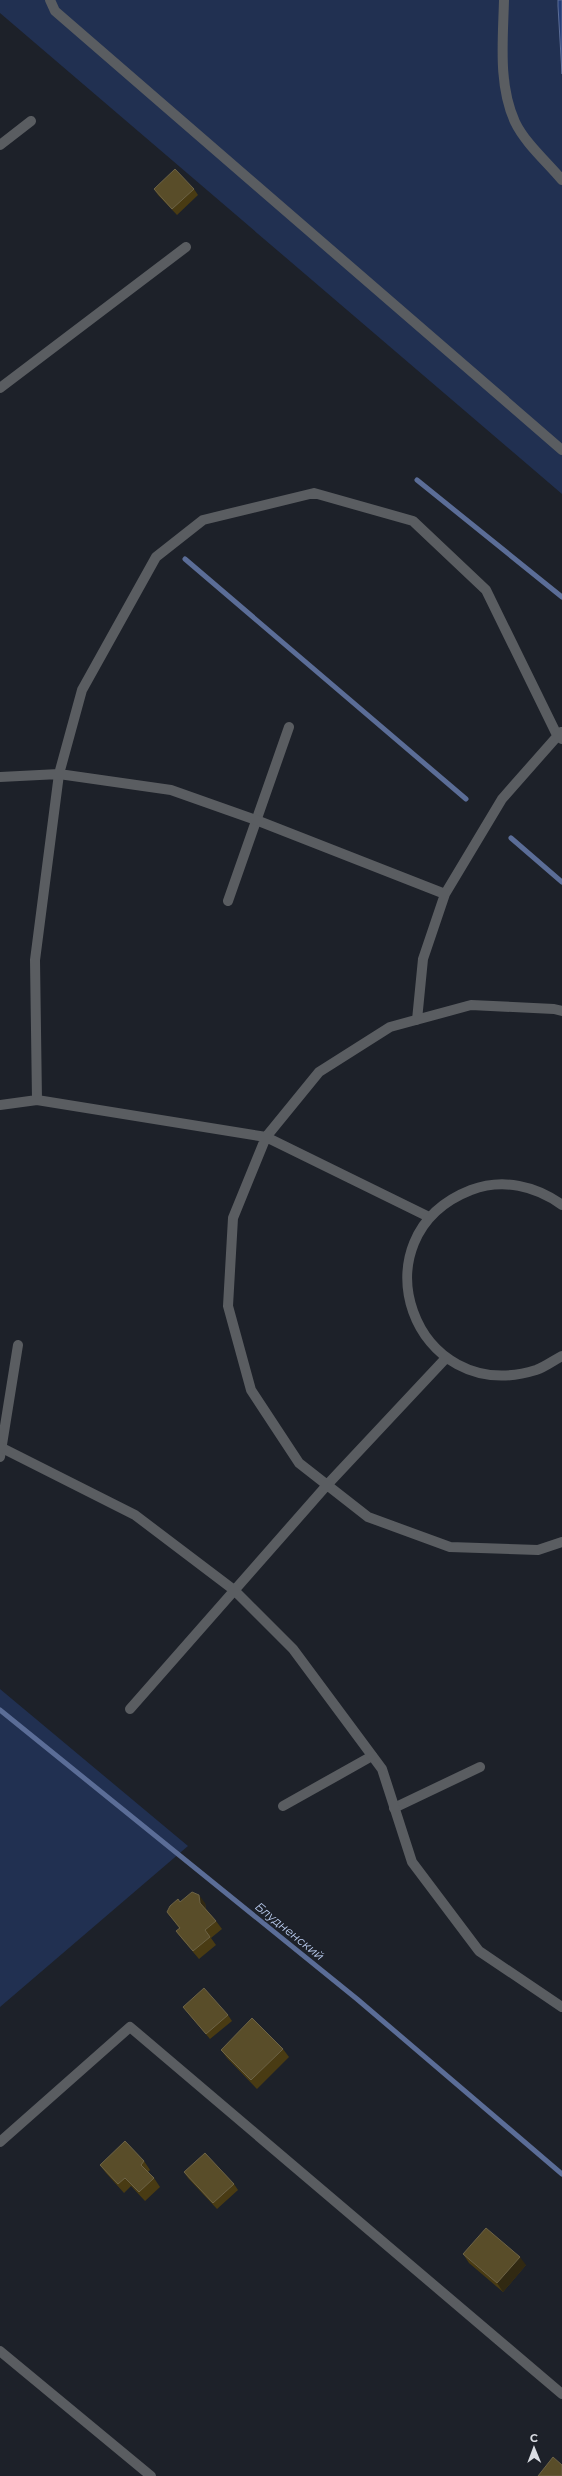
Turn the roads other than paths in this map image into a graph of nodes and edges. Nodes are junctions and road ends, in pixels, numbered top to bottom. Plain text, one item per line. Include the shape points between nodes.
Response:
1 (50, 0) edge
2 (504, 0) edge
3 (31, 121) dead end
4 (0, 145) edge
5 (562, 180) edge
6 (186, 247) dead end
7 (0, 388) edge
8 (562, 450) edge
9 (289, 727) dead end
10 (560, 735) edge
11 (59, 774) junction
12 (0, 777) edge
13 (256, 820) junction
14 (445, 894) junction
15 (228, 901) dead end
16 (562, 1011) edge
17 (417, 1020) junction
18 (37, 1100) junction
19 (0, 1105) edge
20 (266, 1137) junction
21 (562, 1206) edge
22 (430, 1217) junction
23 (18, 1345) dead end
24 (562, 1356) edge
25 (446, 1358) junction
26 (1, 1451) edge
27 (327, 1485) junction
28 (562, 1542) edge
29 (234, 1590) junction
30 (130, 1708) dead end
31 (372, 1756) junction
32 (480, 1767) dead end
33 (283, 1806) dead end
34 (394, 1808) junction
35 (562, 2007) edge
36 (0, 2142) edge
37 (0, 2351) edge
38 (562, 2394) edge
39 (152, 2476) edge

1 - 8 street via 55,11
2 - 5 street via 503,64 506,92 516,122
3 - 4 street
6 - 7 street
9 - 13 street
10 - 11 street via 486,590 413,521 314,493 203,520 156,557 82,690
10 - 14 street via 502,799
11 - 12 street
11 - 13 street via 170,790
11 - 18 street via 35,960
13 - 14 street
13 - 15 street
14 - 17 street via 423,959
16 - 17 street via 471,1005
17 - 20 street via 390,1027 319,1072
18 - 19 street
18 - 20 street
20 - 22 street
20 - 27 street via 233,1218 228,1306 251,1390 299,1463
21 - 22 street via 546,1194 515,1184 484,1185 454,1197
22 - 25 street via 413,1244 406,1275 410,1307 424,1335
23 - 26 street
24 - 25 street via 537,1370 506,1376 474,1372
25 - 27 street
26 - 29 street via 135,1515
27 - 28 street via 368,1517 450,1547 538,1550
27 - 29 street
29 - 30 street
29 - 31 street via 292,1649
31 - 33 street
31 - 34 street via 382,1769
32 - 34 street
34 - 35 street via 412,1862 479,1951
36 - 38 street via 130,2027
37 - 39 street

